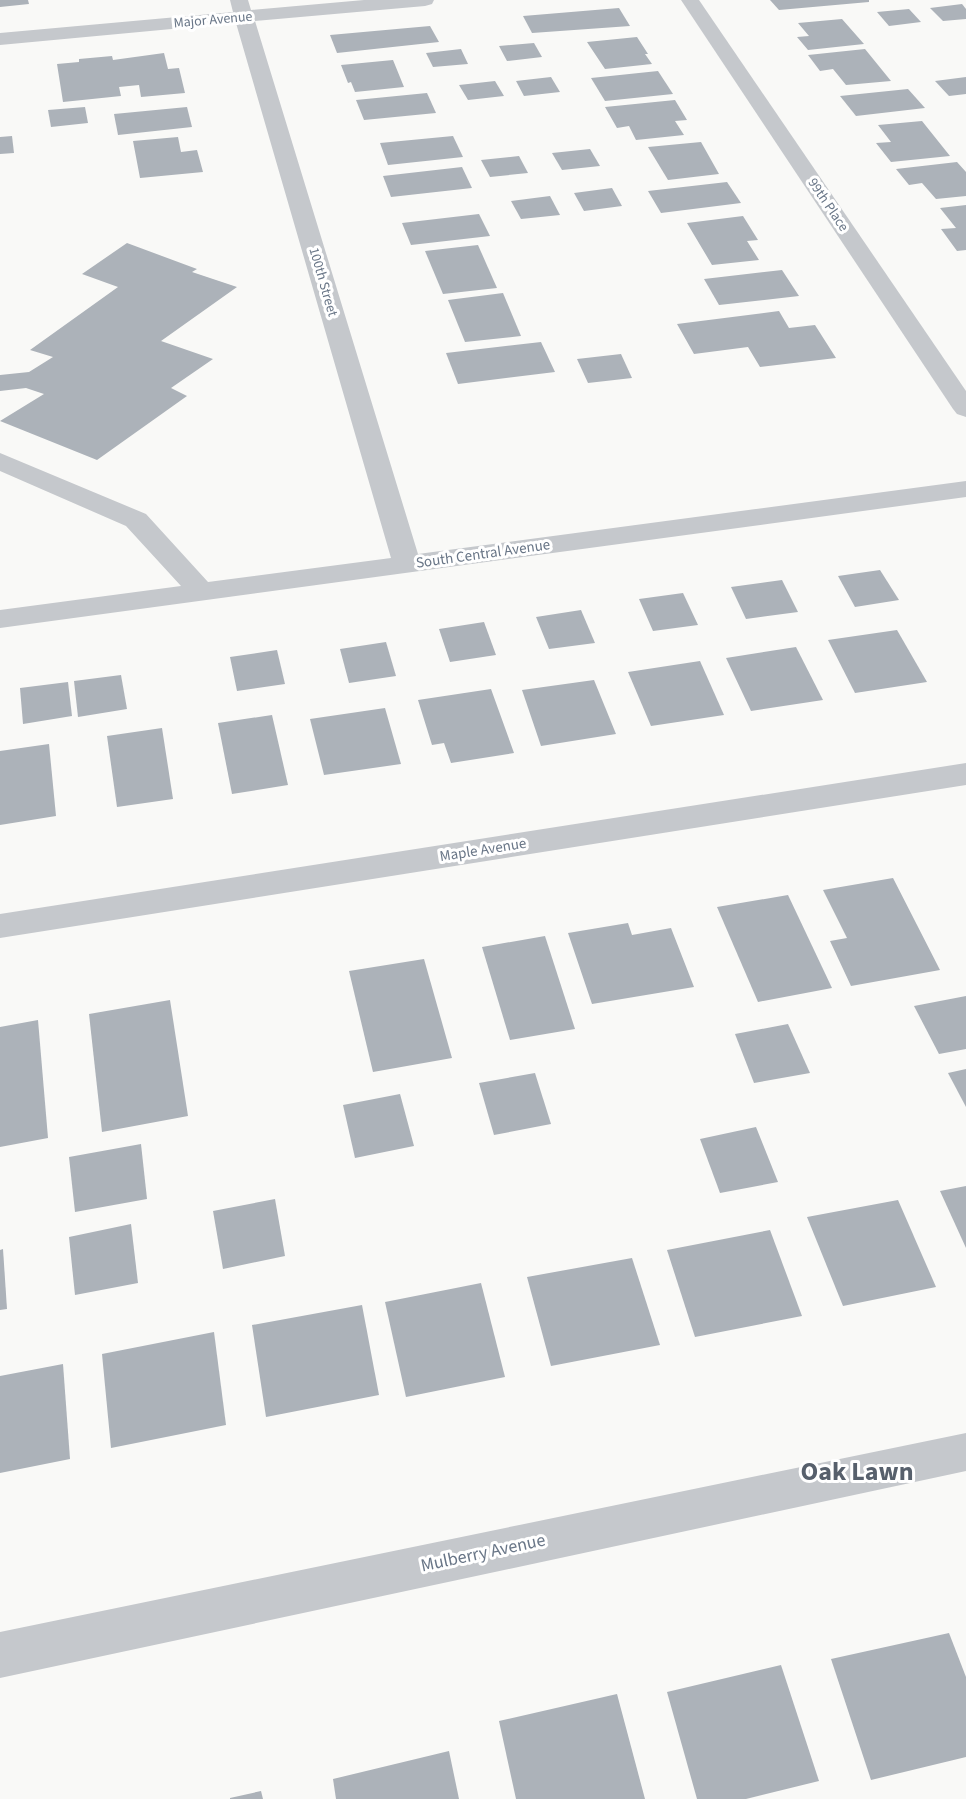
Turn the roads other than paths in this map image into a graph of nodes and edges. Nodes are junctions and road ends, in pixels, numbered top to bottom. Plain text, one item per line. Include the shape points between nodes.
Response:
1 (425, 0) edge
2 (690, 0) edge
3 (242, 8) edge
4 (0, 39) edge
5 (966, 409) edge
6 (0, 461) edge
7 (966, 489) edge
8 (407, 564) junction
9 (201, 591) junction
10 (0, 619) edge
11 (966, 774) edge
12 (0, 926) edge
13 (966, 1452) edge
14 (0, 1655) edge

1 - 3 street, Major Avenue
2 - 5 street, 99th Place
3 - 4 street, Major Avenue
3 - 8 street, 100th Street
6 - 9 street via 136,520
7 - 8 street, South Central Avenue
8 - 9 street, South Central Avenue
9 - 10 street, South Central Avenue
11 - 12 street, Maple Avenue
13 - 14 street, Mulberry Avenue

